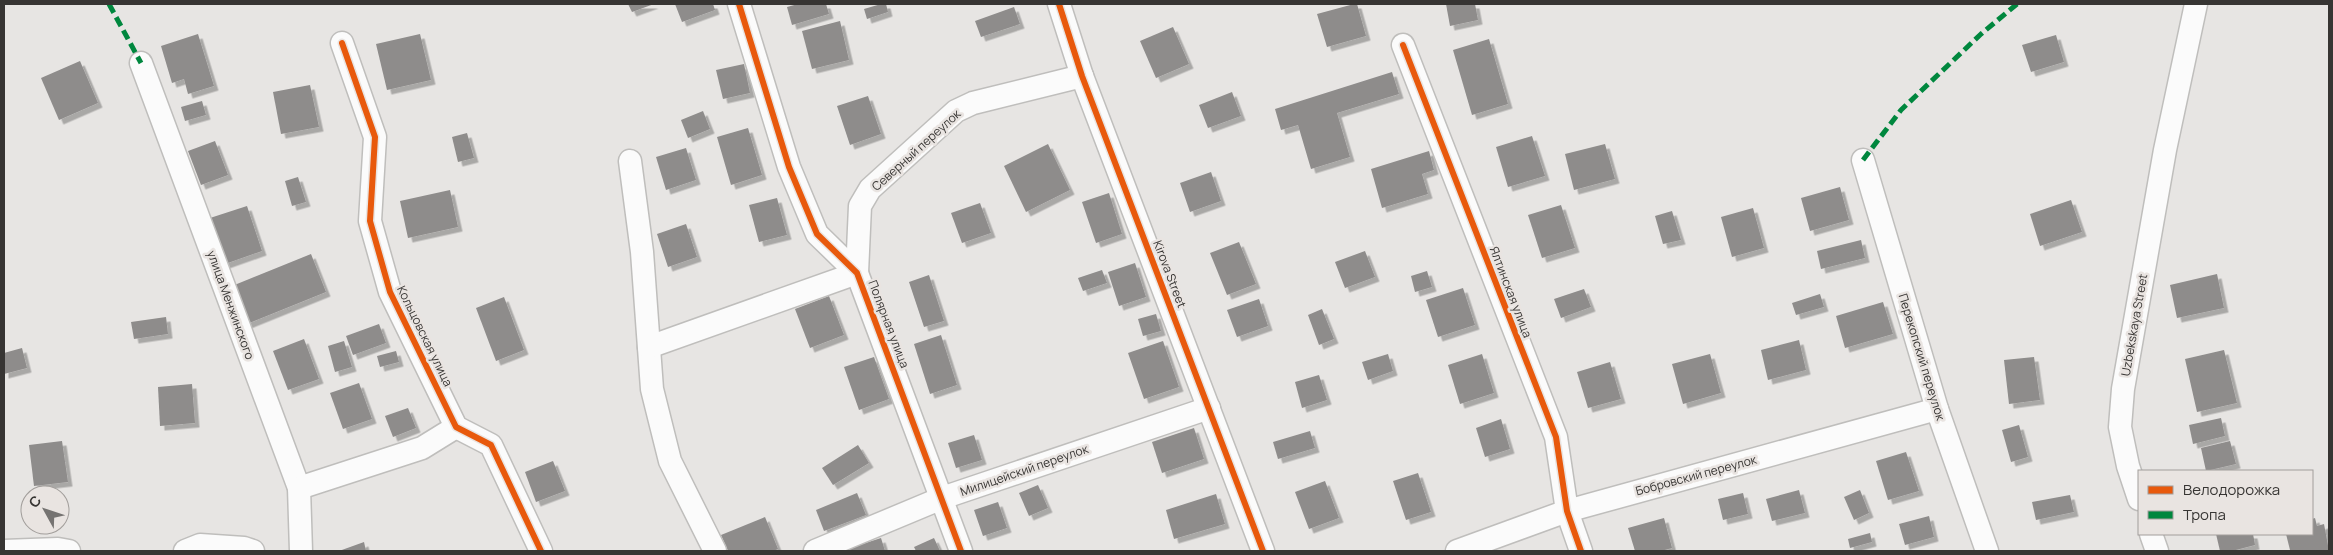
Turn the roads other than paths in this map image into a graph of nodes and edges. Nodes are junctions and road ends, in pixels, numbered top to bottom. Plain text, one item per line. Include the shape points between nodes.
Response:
1 (739, 4) edge
2 (1058, 4) edge
3 (2196, 4) edge
4 (342, 43) dead end
5 (1404, 45) dead end
6 (141, 62) dead end
7 (1082, 76) junction
8 (1863, 160) dead end
9 (630, 161) dead end
10 (857, 274) junction
11 (649, 347) junction
12 (1209, 408) junction
13 (1938, 409) junction
14 (456, 427) junction
15 (298, 488) junction
16 (2138, 496) edge
17 (942, 498) junction
18 (1567, 510) junction
19 (2151, 535) edge
20 (4, 551) edge
21 (68, 551) edge
22 (186, 551) edge
23 (253, 551) edge
24 (301, 551) edge
25 (541, 551) edge
26 (715, 551) edge
27 (815, 551) edge
28 (961, 551) edge
29 (1264, 551) edge
30 (1457, 551) edge
31 (1581, 551) edge
32 (1987, 551) edge
33 (2156, 551) edge

1 - 10 street, Полярная улица via 789,167 817,234
2 - 7 street, Kirova Street
3 - 16 street, Uzbekskaya Street via 2165,150 2122,398 2120,427
4 - 14 street, Кольцовская улица via 375,137 370,221 390,292
5 - 18 street, Ялтинская улица via 1556,437
6 - 15 street, улица Менжинского
7 - 10 street, Северный переулок via 973,103 956,111 870,189 860,206
7 - 12 street, Kirova Street
8 - 13 street, Перекопский переулок
9 - 11 street via 642,252
10 - 11 street
10 - 17 street, Полярная улица
11 - 26 street via 652,389 670,461
12 - 17 street, Милицейский переулок
12 - 29 street, Kirova Street
13 - 18 street, Бобровский переулок
13 - 32 street, Перекопский переулок
14 - 15 street via 422,448
14 - 25 street via 491,445
15 - 24 street, улица Менжинского
17 - 27 street, Милицейский переулок
17 - 28 street, Полярная улица
18 - 30 street, Бобровский переулок
18 - 31 street, Ялтинская улица
19 - 33 street
20 - 21 street
22 - 23 street via 200,545

